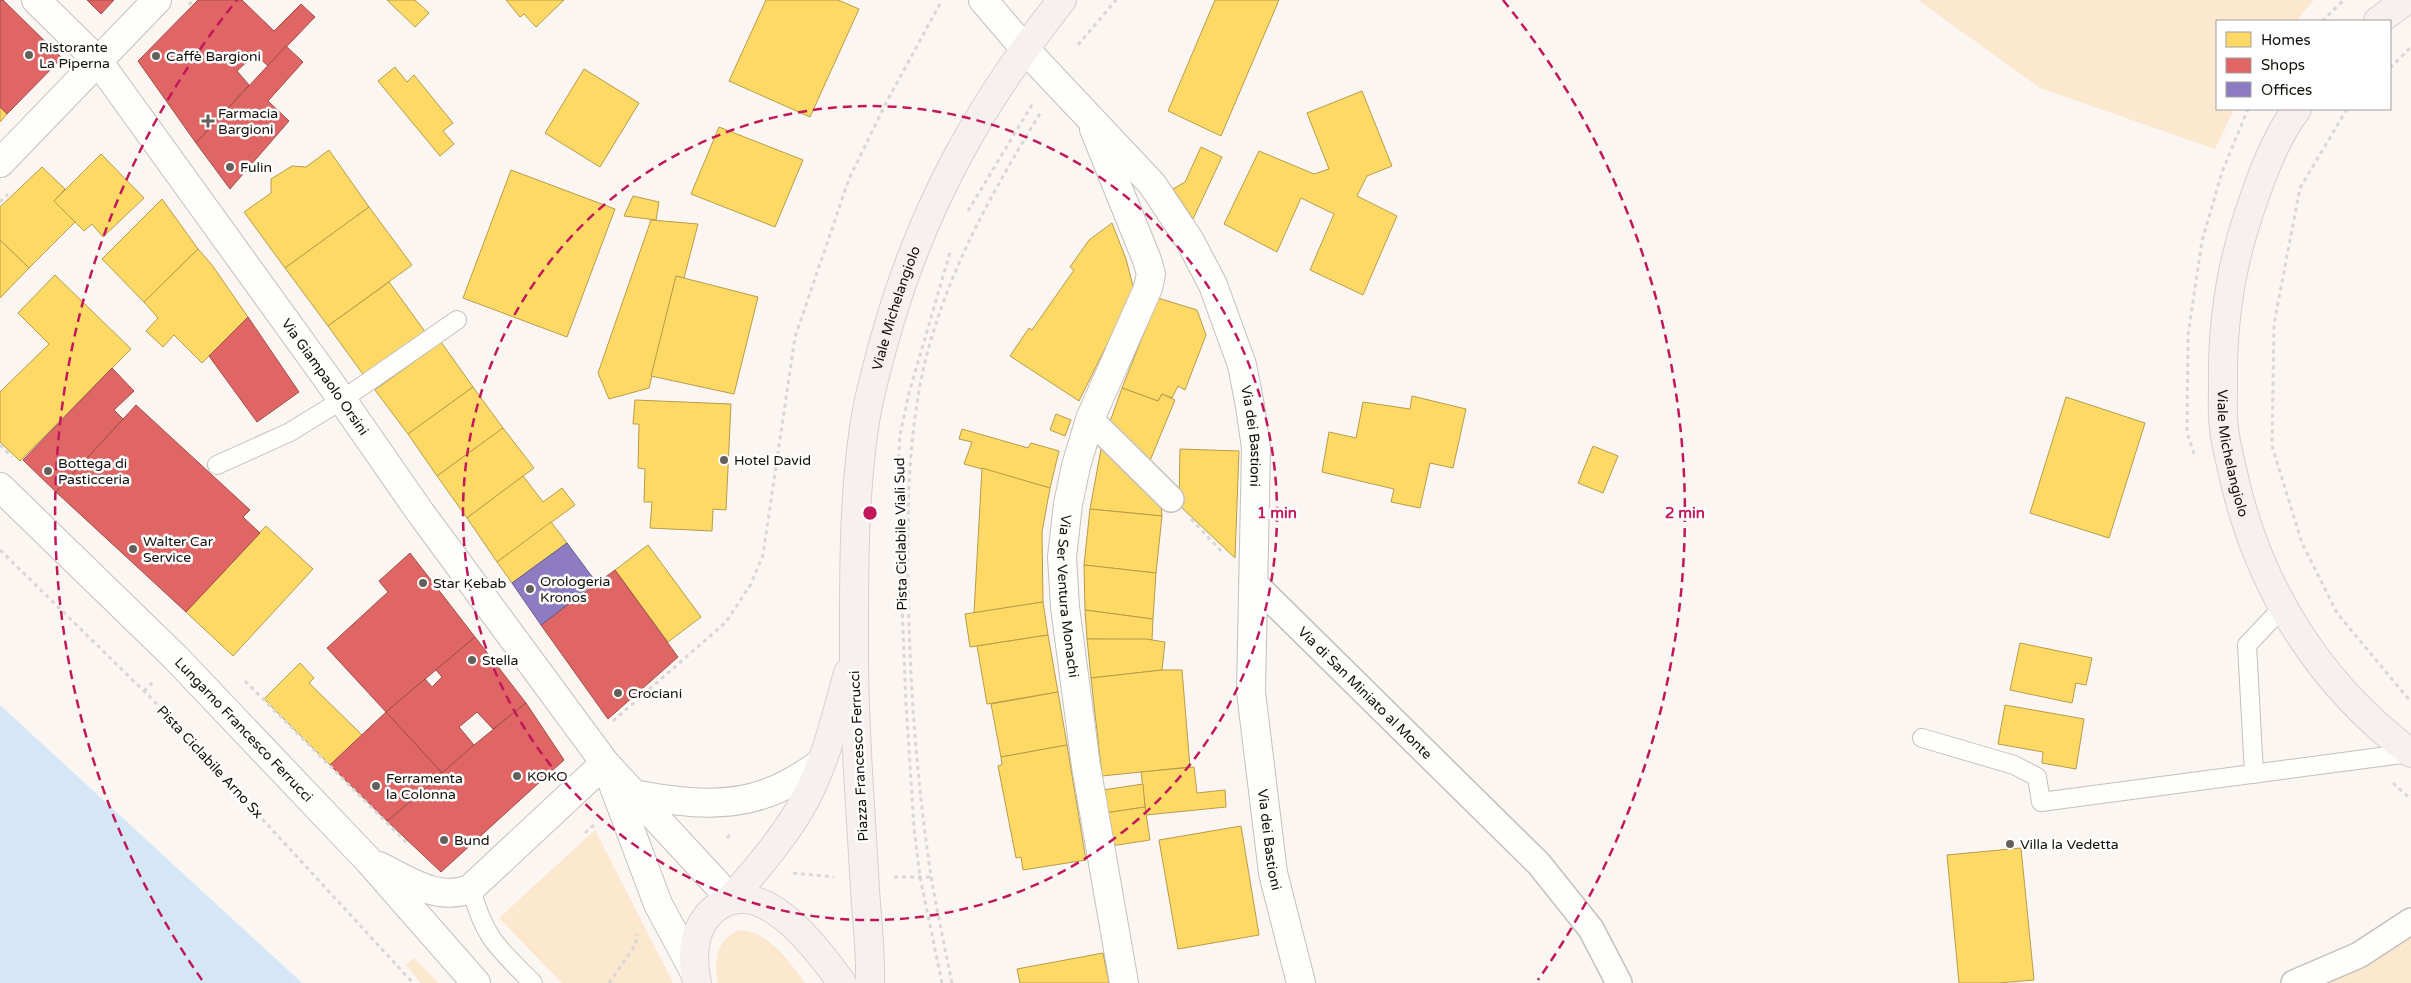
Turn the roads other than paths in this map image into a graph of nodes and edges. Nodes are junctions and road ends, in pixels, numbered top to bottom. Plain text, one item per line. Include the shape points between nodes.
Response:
1 (36, 0) edge
2 (157, 0) edge
3 (983, 0) edge
4 (1062, 0) edge
5 (2406, 0) edge
6 (2379, 20) edge
7 (1024, 48) junction
8 (98, 61) junction
9 (2296, 110) edge
10 (1087, 112) junction
11 (0, 162) edge
12 (457, 320) dead end
13 (342, 400) junction
14 (1090, 419) junction
15 (217, 465) dead end
16 (0, 487) edge
17 (1171, 499) road end
18 (1252, 581) junction
19 (2283, 607) junction
20 (854, 655) junction
21 (1922, 738) dead end
22 (2411, 753) edge
23 (605, 763) junction
24 (821, 764) junction
25 (2254, 774) junction
26 (633, 794) junction
27 (368, 861) junction
28 (471, 888) junction
29 (732, 900) junction
30 (2411, 921) edge
31 (696, 977) edge
32 (476, 983) edge
33 (533, 983) edge
34 (842, 983) edge
35 (870, 983) edge
36 (1124, 983) edge
37 (1301, 983) edge
38 (1619, 983) edge
39 (2294, 983) edge

1 - 8 street, Via Giampaolo Orsini
2 - 8 street
3 - 7 street, Via dei Bastioni
4 - 7 main road, Viale Michelangiolo
5 - 6 main road
7 - 10 street, Via dei Bastioni
7 - 20 main road, Viale Michelangiolo via 983,110 932,206 909,262 883,344 864,426 858,478
8 - 11 street
8 - 13 street, Via Giampaolo Orsini
9 - 19 main road, Viale Michelangiolo via 2271,156 2238,248 2223,340 2224,428 2239,501 2254,550
10 - 14 street, Via Ser Ventura Monachi via 1150,274 1148,288
10 - 18 street, Via dei Bastioni via 1138,168 1172,213 1213,285 1228,325 1242,365 1256,448
12 - 13 lane
13 - 15 lane via 290,432
13 - 23 street, Via Giampaolo Orsini via 420,512
14 - 17 street
14 - 36 street, Via Ser Ventura Monachi via 1068,504 1062,557 1065,607 1086,766
16 - 27 street, Lungarno Francesco Ferrucci via 176,658
18 - 37 street, Via dei Bastioni via 1251,692 1264,813 1279,901
18 - 38 street, Via di San Miniato al Monte via 1540,864 1591,929
19 - 22 main road, Viale Michelangiolo via 2345,694 2376,727
19 - 25 lane via 2247,645
20 - 24 main road, Piazza Francesco Ferrucci
20 - 35 main road, Piazza Francesco Ferrucci
21 - 25 lane via 2014,764 2037,777 2041,802
22 - 25 lane
23 - 26 street
23 - 28 street
23 - 31 street, Piazza Francesco Ferrucci via 658,904
24 - 26 street via 778,789 750,798 696,802
24 - 29 main road, Piazza Francesco Ferrucci via 797,814
26 - 29 street
27 - 28 street via 441,893 456,894
27 - 32 street, Lungarno Francesco Ferrucci
28 - 33 lane via 485,930 497,947
29 - 31 main road, Piazza Francesco Ferrucci via 720,904 700,927 694,950
29 - 34 main road via 756,901 788,920
30 - 39 street via 2359,955

